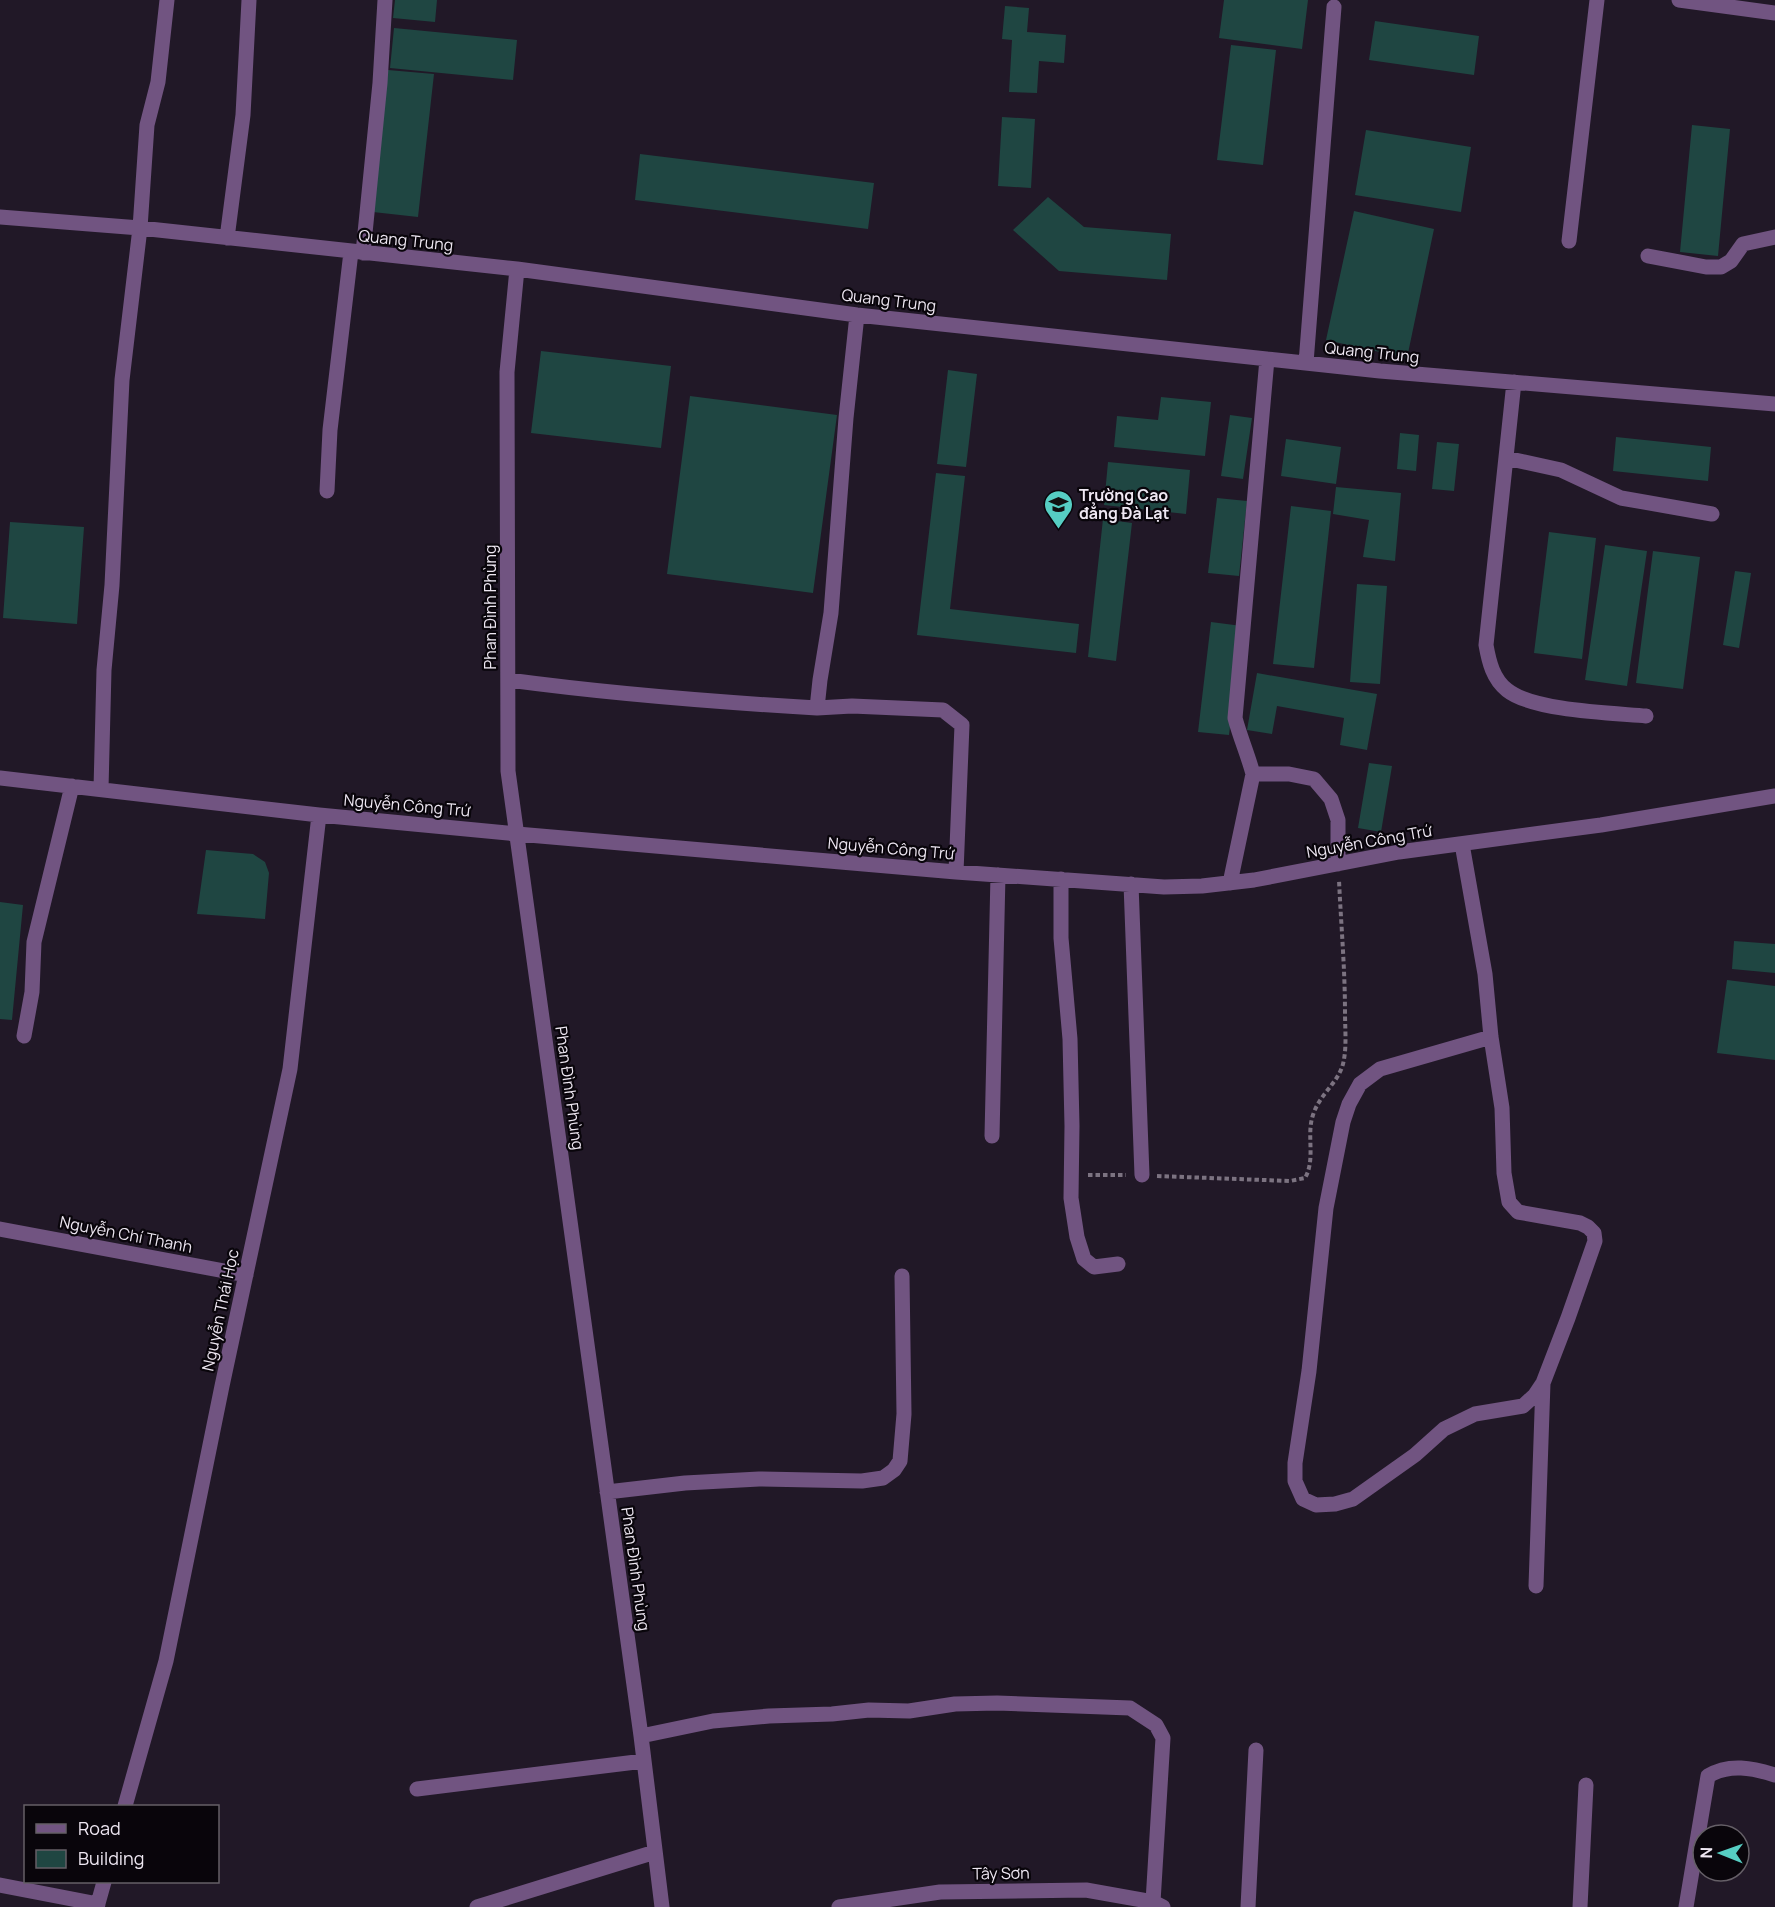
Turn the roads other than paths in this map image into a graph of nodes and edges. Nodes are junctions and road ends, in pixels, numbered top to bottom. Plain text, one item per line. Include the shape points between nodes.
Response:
1 (167, 0) edge
2 (249, 0) edge
3 (385, 0) edge
4 (1597, 0) edge
5 (1678, 0) edge
6 (1335, 7) dead end
7 (1775, 14) edge
8 (0, 217) edge
9 (140, 228) junction
10 (1775, 237) edge
11 (227, 238) junction
12 (1569, 241) dead end
13 (357, 253) junction
14 (1648, 256) dead end
15 (517, 269) junction
16 (857, 315) junction
17 (1267, 359) junction
18 (1306, 363) junction
19 (1514, 382) junction
20 (1775, 404) edge
21 (1506, 458) junction
22 (327, 491) dead end
23 (1712, 514) dead end
24 (508, 680) junction
25 (817, 708) junction
26 (1646, 716) dead end
27 (1253, 774) junction
28 (0, 778) edge
29 (72, 786) junction
30 (101, 789) junction
31 (1775, 796) edge
32 (319, 815) junction
33 (517, 834) junction
34 (1462, 844) junction
35 (1338, 864) junction
36 (956, 872) junction
37 (998, 875) junction
38 (1060, 879) junction
39 (1230, 883) junction
40 (1131, 884) junction
41 (24, 1036) dead end
42 (1491, 1036) junction
43 (992, 1136) dead end
44 (1142, 1175) road end
45 (0, 1229) edge
46 (1118, 1264) dead end
47 (246, 1275) junction
48 (902, 1276) dead end
49 (1543, 1383) junction
50 (607, 1492) junction
51 (1536, 1586) dead end
52 (641, 1736) junction
53 (1256, 1750) dead end
54 (644, 1761) junction
55 (1775, 1775) edge
56 (1586, 1785) dead end
57 (417, 1789) dead end
58 (125, 1805) edge
59 (655, 1852) junction
60 (104, 1883) edge
61 (0, 1885) edge
62 (1158, 1904) edge
63 (98, 1905) edge
64 (477, 1907) edge
65 (662, 1907) edge
66 (839, 1907) edge
67 (1248, 1907) edge
68 (1580, 1907) edge
69 (1686, 1907) edge

1 - 9 street via 158,82 147,125
2 - 11 street via 243,115
3 - 13 street via 380,83
4 - 12 street
5 - 7 street
6 - 18 street
8 - 9 street, Quang Trung
9 - 11 street, Quang Trung
9 - 30 street via 122,380 104,670
10 - 14 street via 1743,244 1731,261 1721,267
11 - 13 street, Quang Trung
13 - 15 street, Quang Trung
13 - 22 street via 330,430
15 - 16 street, Quang Trung
15 - 24 street, Phan Đình Phùng via 507,372
16 - 17 street, Quang Trung
16 - 25 street via 831,613
17 - 18 street, Quang Trung
17 - 27 street via 1235,718
18 - 19 street, Quang Trung
19 - 20 street, Quang Trung
19 - 21 street
21 - 23 street via 1561,470 1621,498
21 - 26 street via 1486,645 1490,669 1507,690 1537,705
24 - 25 street via 692,701
24 - 33 street, Phan Đình Phùng via 508,771
25 - 36 street via 943,710 962,725
27 - 35 street via 1314,779 1331,799 1338,820
27 - 39 street
28 - 29 street, Nguyễn Công Trứ
29 - 30 street, Nguyễn Công Trứ
29 - 41 street via 34,942 32,992
30 - 32 street, Nguyễn Công Trứ
31 - 34 street, Nguyễn Công Trứ
32 - 33 street, Nguyễn Công Trứ
32 - 47 street, Nguyễn Thái Học via 290,1070
33 - 36 street, Nguyễn Công Trứ
33 - 50 street, Phan Đình Phùng
34 - 35 street, Nguyễn Công Trứ
34 - 42 street via 1485,974
35 - 39 street, Nguyễn Công Trứ
36 - 37 street, Nguyễn Công Trứ
37 - 38 street, Nguyễn Công Trứ
37 - 43 street
38 - 40 street, Nguyễn Công Trứ
38 - 46 street via 1070,1039 1071,1198 1084,1259 1094,1267
39 - 40 street, Nguyễn Công Trứ via 1164,887
40 - 44 street
42 - 49 street via 1502,1108 1509,1202 1518,1212 1588,1227 1595,1240
42 - 49 street via 1380,1069 1360,1084 1349,1104 1326,1208 1295,1481 1303,1499 1316,1505 1353,1499 1444,1429 1475,1414 1523,1406
45 - 47 street, Nguyễn Chí Thanh
47 - 58 street, Nguyễn Thái Học via 166,1661
48 - 50 street via 904,1414 900,1461 894,1470 883,1478 862,1481 749,1479
49 - 51 street
50 - 52 street, Phan Đình Phùng
52 - 54 street, Phan Đình Phùng
52 - 62 street via 713,1721 869,1710 909,1711 955,1704 1130,1708 1156,1725 1163,1738
53 - 67 street
54 - 57 street
54 - 59 street, Phan Đình Phùng
55 - 69 street via 1733,1767 1708,1776
56 - 68 street
59 - 64 street
59 - 65 street, Phan Đình Phùng
60 - 63 street
61 - 63 street
62 - 66 street, Tây Sơn via 1086,1890 940,1892

